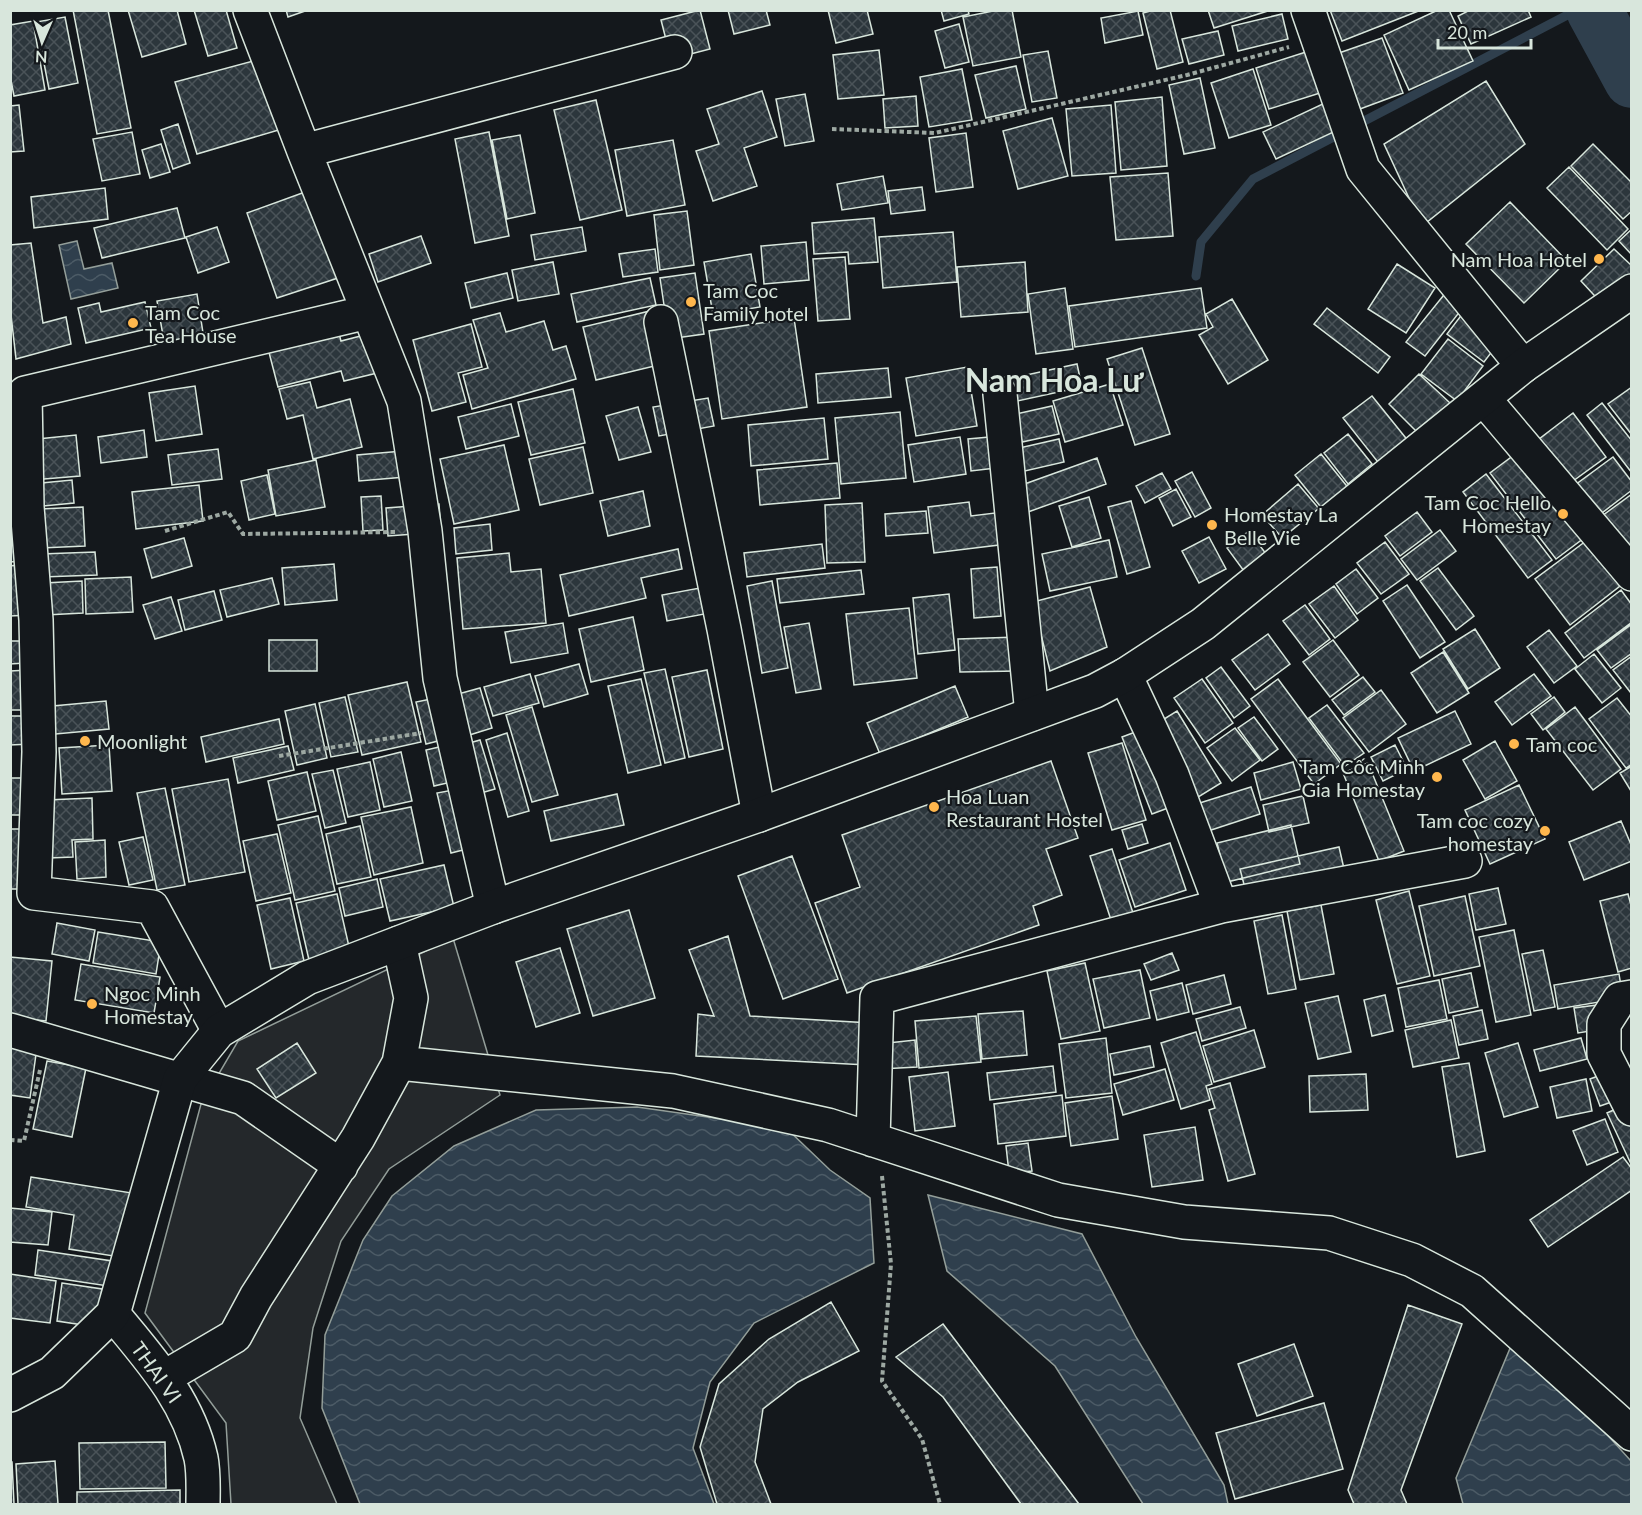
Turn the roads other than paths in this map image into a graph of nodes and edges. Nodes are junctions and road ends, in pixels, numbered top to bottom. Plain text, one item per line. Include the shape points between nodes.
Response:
1 (250, 10) edge
2 (1313, 24) edge
3 (675, 52) dead end
4 (304, 151) junction
5 (1632, 291) edge
6 (368, 312) junction
7 (661, 322) dead end
8 (1523, 366) junction
9 (1000, 394) dead end
10 (1484, 399) junction
11 (1632, 574) edge
12 (1125, 675) junction
13 (1032, 714) junction
14 (759, 815) junction
15 (1465, 861) dead end
16 (1221, 906) junction
17 (493, 907) junction
18 (399, 943) junction
19 (1632, 997) edge
20 (10, 1030) edge
21 (219, 1031) junction
22 (399, 1063) junction
23 (180, 1079) junction
24 (1632, 1109) edge
25 (873, 1140) junction
26 (341, 1166) junction
27 (113, 1314) junction
28 (165, 1377) junction
29 (10, 1395) edge
30 (1632, 1434) edge
31 (203, 1504) edge

1 - 4 street
2 - 8 street via 1363,170
3 - 4 street
4 - 6 street
5 - 8 street
6 - 17 street via 404,401 425,531 440,678
6 - 21 street via 25,393 39,752 34,893 152,906
7 - 14 street
8 - 10 street
9 - 13 street
10 - 11 street
10 - 12 street via 1203,624
12 - 13 street via 1095,691
12 - 16 street via 1172,775
13 - 14 street
14 - 17 street
15 - 16 street
16 - 25 street via 877,998
17 - 18 street
18 - 21 street via 308,978
18 - 22 street via 411,998
19 - 24 street via 1620,999 1604,1024 1604,1054
20 - 23 street
21 - 23 street
22 - 25 street via 673,1091 828,1125
22 - 26 street
23 - 26 street via 243,1098
23 - 27 street
25 - 30 street via 1058,1200 1184,1222 1329,1233 1412,1260 1472,1291
26 - 28 street via 235,1336
27 - 28 street, THAI VI
27 - 29 street via 52,1373
28 - 31 street, THAI VI via 186,1413 201,1460

